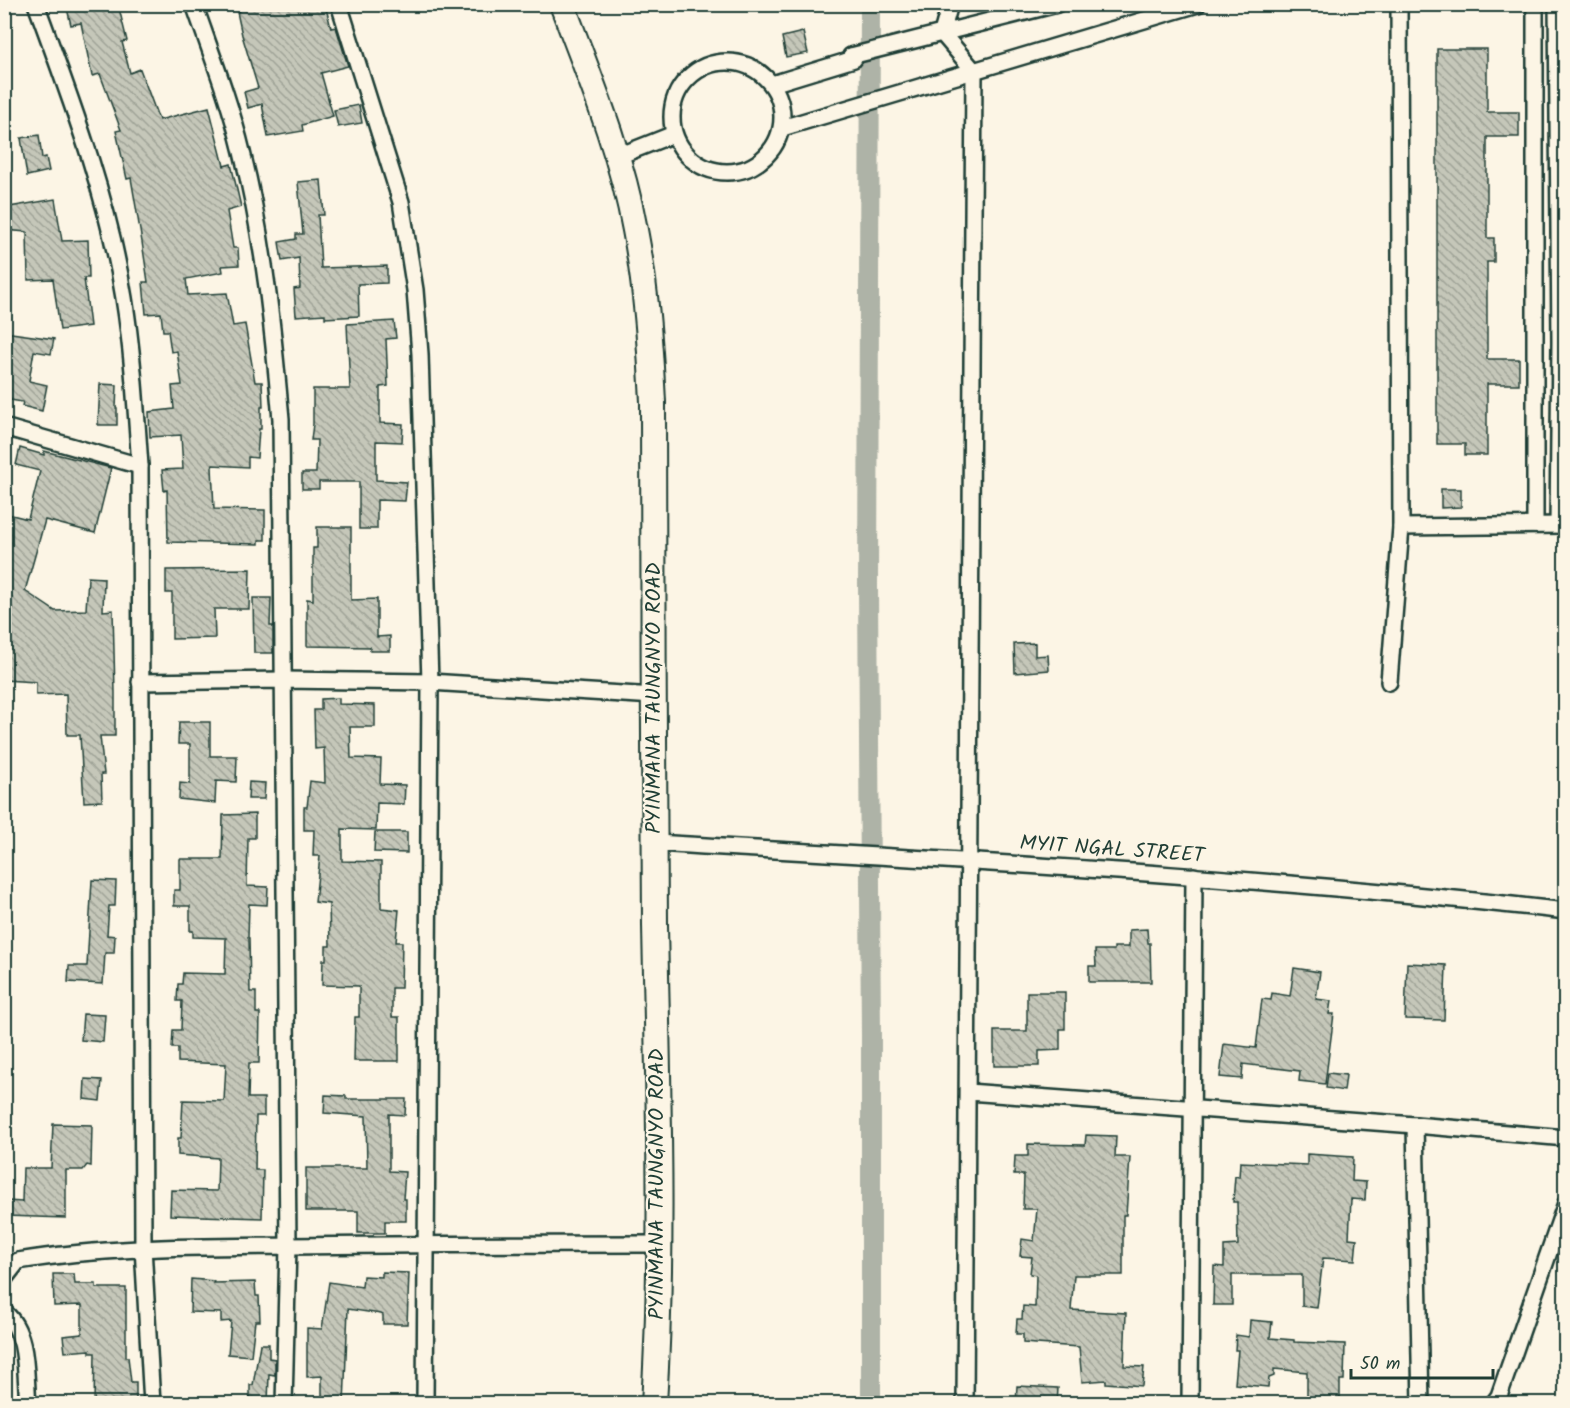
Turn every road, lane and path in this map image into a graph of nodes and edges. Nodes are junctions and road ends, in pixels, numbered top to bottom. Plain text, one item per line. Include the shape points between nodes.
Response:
1 (36, 4) edge
2 (194, 4) edge
3 (339, 4) edge
4 (562, 4) edge
5 (950, 4) edge
6 (1057, 4) edge
7 (1198, 4) edge
8 (1399, 4) edge
9 (1535, 4) edge
10 (1557, 4) edge
11 (942, 33) junction
12 (974, 71) junction
13 (772, 84) junction
14 (1557, 92) junction
15 (1534, 94) junction
16 (782, 128) junction
17 (674, 134) junction
18 (1558, 151) junction
19 (1536, 152) junction
20 (616, 158) junction
21 (1536, 342) junction
22 (1560, 342) junction
23 (1559, 405) junction
24 (1535, 408) junction
25 (4, 427) edge
26 (140, 466) junction
27 (1535, 525) junction
28 (1562, 525) edge
29 (1401, 527) junction
30 (283, 680) junction
31 (140, 682) junction
32 (430, 682) junction
33 (1389, 682) dead end
34 (655, 696) junction
35 (654, 843) junction
36 (970, 861) junction
37 (1194, 876) junction
38 (1566, 911) edge
39 (968, 1092) junction
40 (1191, 1109) junction
41 (1415, 1125) junction
42 (1566, 1138) edge
43 (1566, 1203) edge
44 (425, 1244) junction
45 (660, 1244) junction
46 (288, 1246) junction
47 (143, 1247) junction
48 (4, 1279) edge
49 (4, 1312) edge
50 (1498, 1401) edge
51 (28, 1404) edge
52 (152, 1404) edge
53 (284, 1404) edge
54 (425, 1404) edge
55 (654, 1404) edge
56 (965, 1404) edge
57 (1190, 1404) edge
58 (1421, 1404) edge

1 - 26 street via 89,150 122,286
2 - 30 street via 242,153 255,211 274,340 281,419
3 - 32 street via 401,201 415,290
4 - 20 main road, PYINMANA TAUNGNYO ROAD
5 - 11 street
6 - 11 street
7 - 12 street
8 - 29 street
9 - 15 street
10 - 14 street
11 - 12 street
11 - 13 street
12 - 16 street
12 - 36 street
13 - 16 street via 782,105
13 - 17 street via 745,64 727,61 694,71 674,100
14 - 15 street
14 - 18 street
15 - 19 street
16 - 17 street via 764,159 748,169 730,173 712,171 696,163 682,150
17 - 20 street
18 - 19 street
18 - 22 street
19 - 21 street
20 - 34 main road, PYINMANA TAUNGNYO ROAD via 635,228 650,340
21 - 22 street
21 - 24 street
22 - 23 street
23 - 24 street
23 - 28 street
24 - 27 street
25 - 26 street
26 - 31 street
27 - 28 street
27 - 29 street
29 - 33 street
30 - 31 street
30 - 32 street
30 - 46 street
31 - 47 street
32 - 34 street
32 - 44 street
34 - 35 main road, PYINMANA TAUNGNYO ROAD
35 - 36 street, MYIT NGAL STREET
35 - 45 main road, PYINMANA TAUNGNYO ROAD
36 - 37 street, MYIT NGAL STREET
36 - 39 street
37 - 38 street, MYIT NGAL STREET
37 - 40 street
39 - 40 street
39 - 56 street
40 - 41 street
40 - 57 street
41 - 42 street
41 - 58 street
43 - 50 street
44 - 45 street
44 - 46 street
44 - 54 street
45 - 55 main road, PYINMANA TAUNGNYO ROAD
46 - 47 street
46 - 53 street
47 - 48 street via 18,1261
47 - 52 street
49 - 51 street via 14,1321 22,1342

